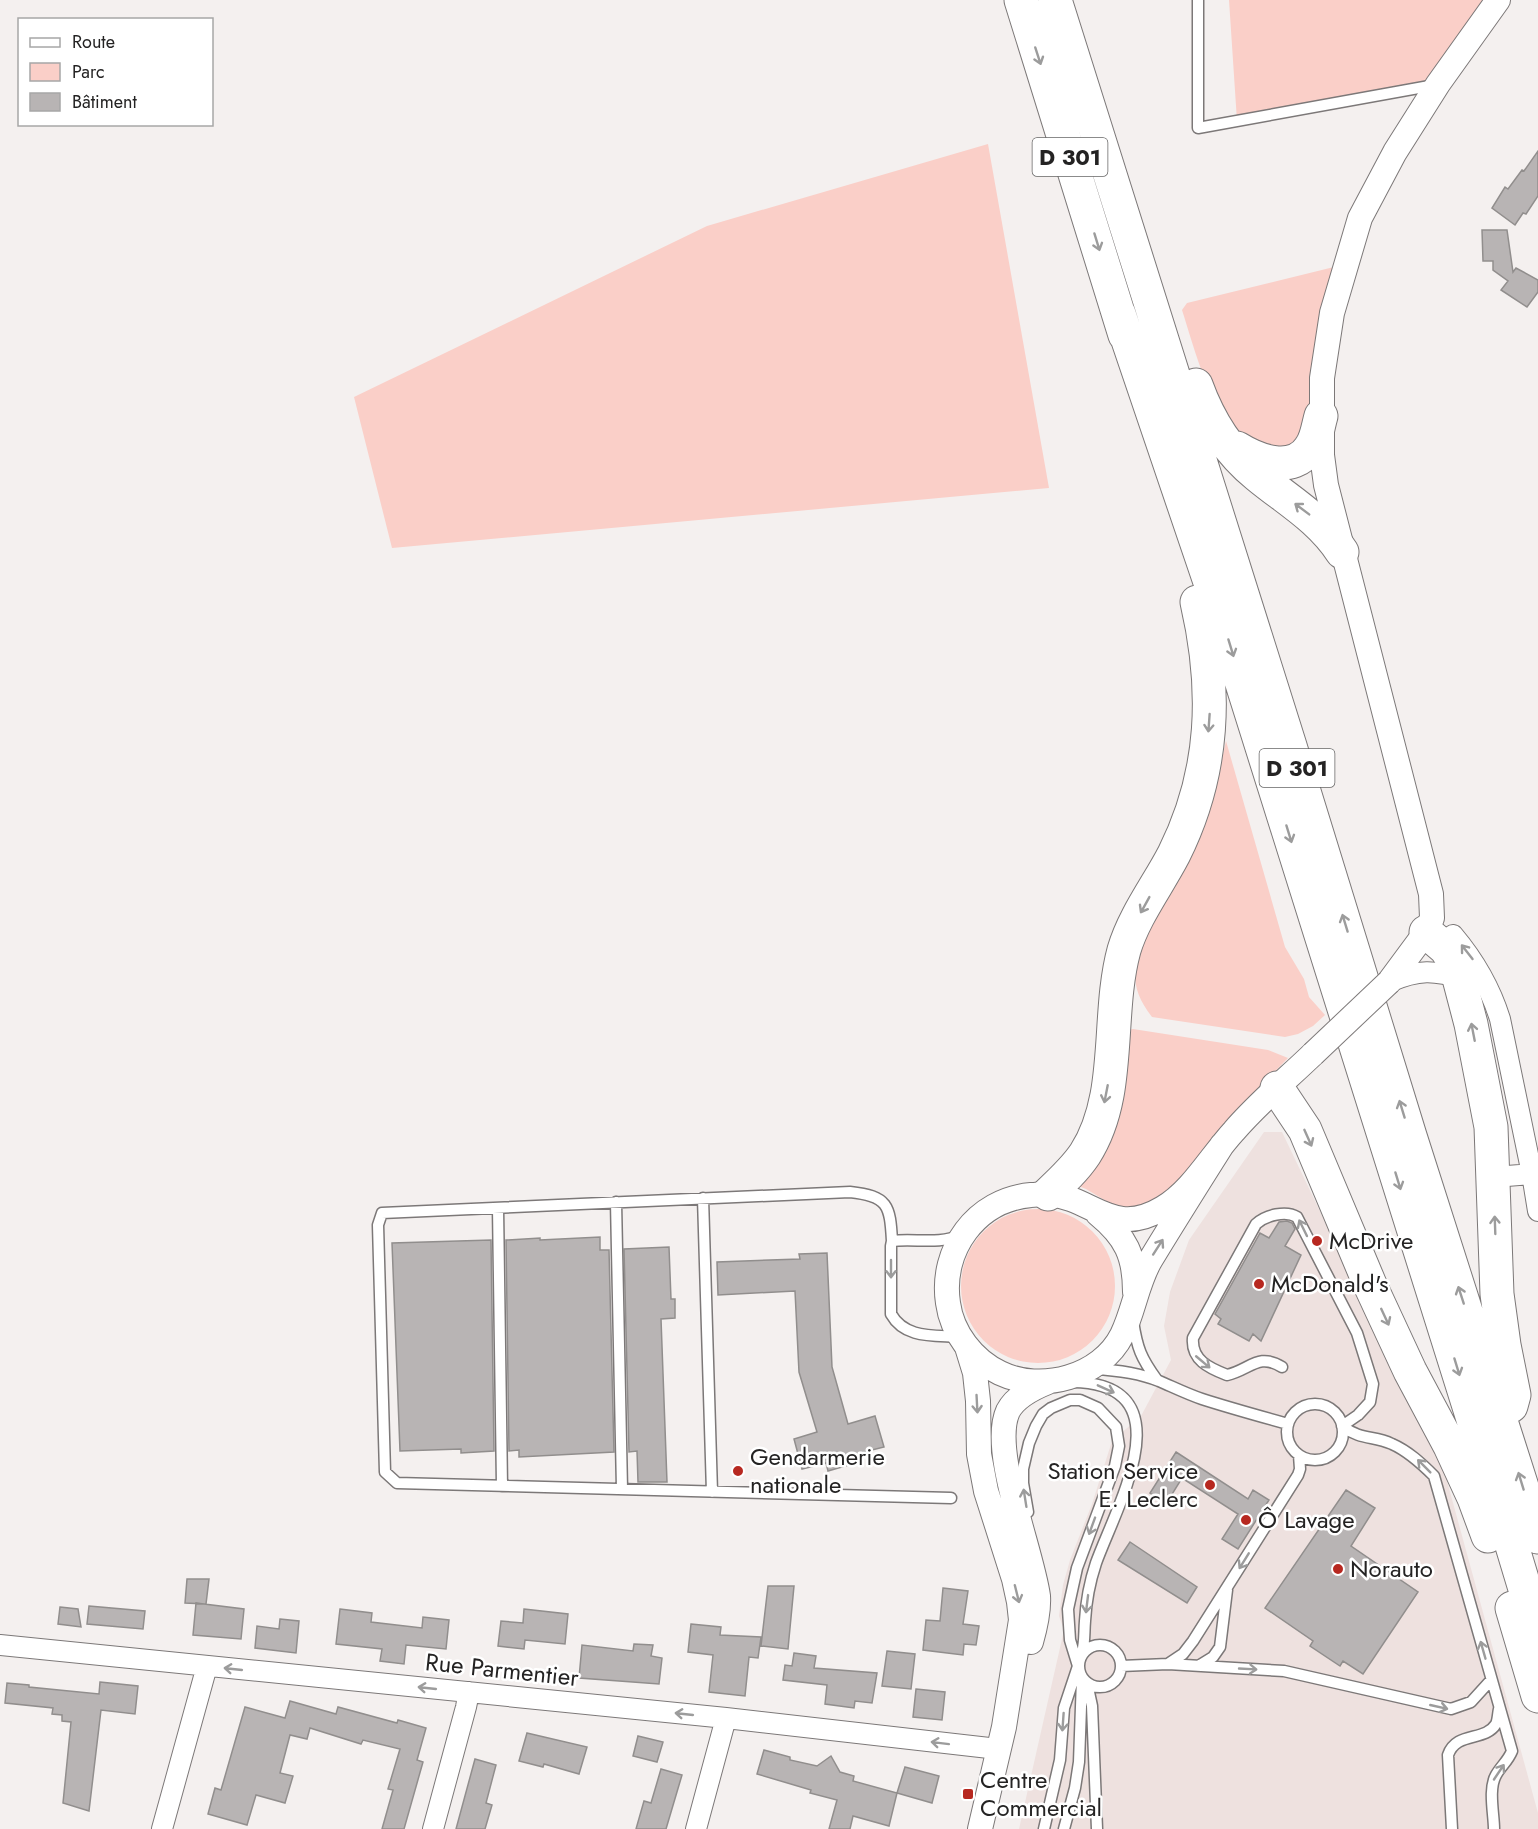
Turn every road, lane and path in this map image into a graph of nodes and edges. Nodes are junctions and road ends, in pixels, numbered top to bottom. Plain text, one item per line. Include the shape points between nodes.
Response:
1 (1021, 0) edge
2 (1055, 0) edge
3 (1065, 0) edge
4 (1198, 0) edge
5 (1498, 0) edge
6 (1438, 84) junction
7 (1119, 314) junction
8 (1321, 416) junction
9 (1218, 432) junction
10 (1342, 552) junction
11 (1429, 925) junction
12 (1459, 977) junction
13 (1389, 982) junction
14 (1492, 995) junction
15 (1277, 1088) junction
16 (1222, 1145) junction
17 (1532, 1174) junction
18 (1494, 1177) junction
19 (1048, 1194) junction
20 (703, 1198) junction
21 (616, 1202) junction
22 (498, 1208) junction
23 (1538, 1211) edge
24 (1097, 1213) junction
25 (963, 1233) junction
26 (892, 1241) junction
27 (1134, 1306) junction
28 (963, 1342) junction
29 (1282, 1367) dead end
30 (1088, 1368) junction
31 (1157, 1380) junction
32 (1048, 1382) junction
33 (1288, 1424) junction
34 (1342, 1426) junction
35 (1504, 1428) junction
36 (1299, 1455) junction
37 (502, 1486) junction
38 (622, 1489) junction
39 (712, 1492) junction
40 (951, 1498) dead end
41 (1538, 1536) edge
42 (1228, 1587) junction
43 (1038, 1597) junction
44 (1538, 1632) edge
45 (0, 1645) edge
46 (1082, 1653) junction
47 (1168, 1664) junction
48 (207, 1666) junction
49 (1078, 1666) junction
50 (1121, 1666) junction
51 (1197, 1666) junction
52 (1491, 1680) junction
53 (1085, 1681) junction
54 (469, 1692) junction
55 (1538, 1696) edge
56 (1500, 1706) junction
57 (726, 1718) junction
58 (1001, 1738) junction
59 (162, 1829) edge
60 (433, 1829) edge
61 (696, 1829) edge
62 (980, 1829) edge
63 (1044, 1829) edge
64 (1064, 1829) edge
65 (1097, 1829) edge
66 (1452, 1829) edge
67 (1494, 1829) edge

1 -> 7 highway, D 301
35 -> 2 highway, D 301
3 - 9 highway via 1196,386
4 - 6 lane via 1198,128
5 - 6 street
6 - 8 street via 1360,218 1332,313 1322,378
7 -> 19 highway via 1186,553 1209,665 1210,720 1195,803 1124,952 1113,1018 1108,1088 1100,1121 1074,1170
7 -> 44 highway, D 301 via 1215,599
8 - 9 highway via 1311,447 1300,458 1282,463 1250,456
8 - 10 street via 1326,485
10 -> 9 highway via 1325,529 1256,474 1230,450
10 - 11 street via 1431,894
11 - 12 highway via 1451,956
11 - 13 street
14 -> 11 street via 1454,935
12 - 13 street via 1425,971
12 - 14 street via 1480,985
18 -> 12 highway via 1491,1127
13 - 15 street, bridge
14 - 17 street
15 - 16 street
15 -> 55 highway via 1305,1130 1371,1287 1474,1498
16 - 24 street via 1182,1193 1161,1209 1126,1220
27 -> 16 street via 1149,1261
17 - 18 street
17 - 23 street
35 -> 18 highway via 1514,1395 1497,1294
19 - 24 street via 1074,1200
19 - 25 street via 1016,1197 986,1210
20 - 21 lane
20 - 26 lane via 872,1194 886,1205
20 - 39 lane
21 - 22 lane
21 - 38 lane
22 - 37 lane
22 - 37 lane via 382,1213 378,1225 385,1472 397,1483
24 - 27 street via 1116,1228 1129,1252 1135,1273
25 - 26 lane via 942,1240
25 - 28 street via 949,1263 945,1288 949,1313
26 -> 28 lane via 891,1314 896,1323 920,1335
27 - 30 street via 1120,1338 1101,1360
27 - 31 lane via 1136,1340 1145,1365
28 - 32 street via 1001,1374
28 -> 58 street via 975,1374 979,1454 986,1491 1021,1610
34 -> 29 lane via 1370,1402 1374,1384 1356,1333 1297,1217 1288,1212 1256,1224 1192,1344 1200,1360 1227,1375 1263,1360
30 - 31 lane
30 - 32 street
31 - 33 lane via 1202,1399
32 - 43 street via 1017,1400 1006,1419 1004,1434 1009,1477
32 -> 46 lane via 1083,1383 1109,1390 1126,1403 1137,1429 1129,1484 1089,1590
33 - 34 lane via 1296,1411 1314,1404 1332,1410
33 - 36 lane via 1288,1443
34 - 36 lane via 1341,1443 1330,1456 1315,1460
52 -> 34 lane via 1434,1476 1418,1460 1390,1443 1365,1438
41 -> 35 highway, D 301
36 -> 42 lane via 1298,1475
37 - 38 lane
38 - 39 lane
39 - 40 lane
42 - 47 lane via 1183,1654
42 - 51 lane via 1218,1653
43 -> 49 lane via 1023,1469 1029,1443 1043,1414 1060,1402 1080,1400 1110,1419 1116,1427 1119,1446 1077,1568 1068,1609 1070,1640
43 - 58 street via 1032,1637
45 - 48 street, Rue Parmentier
46 - 49 lane
46 - 50 lane via 1093,1646 1106,1645 1117,1653
47 - 50 lane
47 - 51 lane
54 -> 48 street, Rue Parmentier
48 - 59 street
49 - 53 lane
49 -> 63 lane via 1064,1708 1060,1760
50 - 53 lane via 1113,1683 1100,1688
51 -> 52 lane via 1284,1671 1451,1709 1471,1702
52 - 56 lane
53 - 64 lane via 1079,1762
53 - 65 lane via 1092,1706
57 -> 54 street, Rue Parmentier
54 - 60 street
56 - 66 lane via 1496,1724 1489,1731 1456,1742 1450,1748
67 -> 56 lane via 1493,1782 1512,1751
58 -> 57 street, Rue Parmentier
57 - 61 street
58 - 62 street

